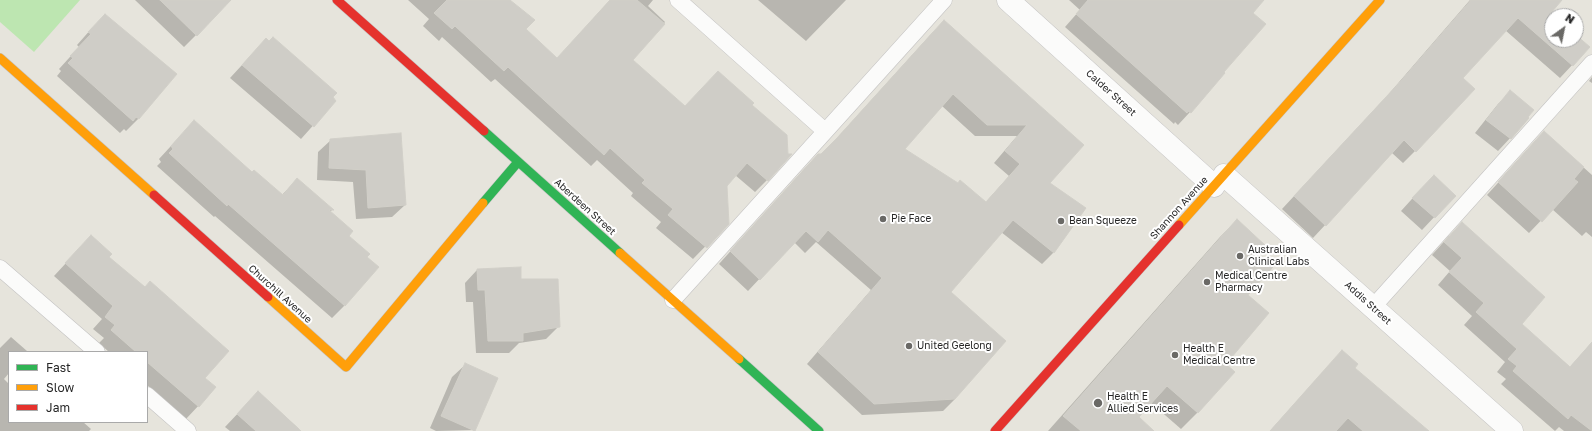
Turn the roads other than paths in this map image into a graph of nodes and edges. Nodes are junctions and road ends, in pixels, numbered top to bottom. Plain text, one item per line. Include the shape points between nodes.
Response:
1 (337, 0) edge
2 (678, 0) edge
3 (944, 0) edge
4 (1008, 0) edge
5 (1380, 0) edge
6 (0, 58) edge
7 (1592, 63) edge
8 (825, 131) junction
9 (518, 162) junction
10 (1219, 181) junction
11 (0, 268) edge
12 (673, 300) junction
13 (1373, 308) junction
14 (96, 351) edge
15 (148, 396) edge
16 (188, 431) edge
17 (819, 431) edge
18 (995, 431) edge
19 (1512, 431) edge

1 - 9 main road, Aberdeen Street
2 - 8 lane
3 - 8 lane
4 - 10 street, Calder Street
5 - 10 main road, Shannon Avenue
6 - 9 main road, Churchill Avenue via 346,367
7 - 13 lane
8 - 12 lane
9 - 12 main road, Aberdeen Street
10 - 13 street, Addis Street
10 - 18 main road, Shannon Avenue
11 - 14 lane
12 - 17 main road, Aberdeen Street
13 - 19 street, Addis Street
15 - 16 lane

